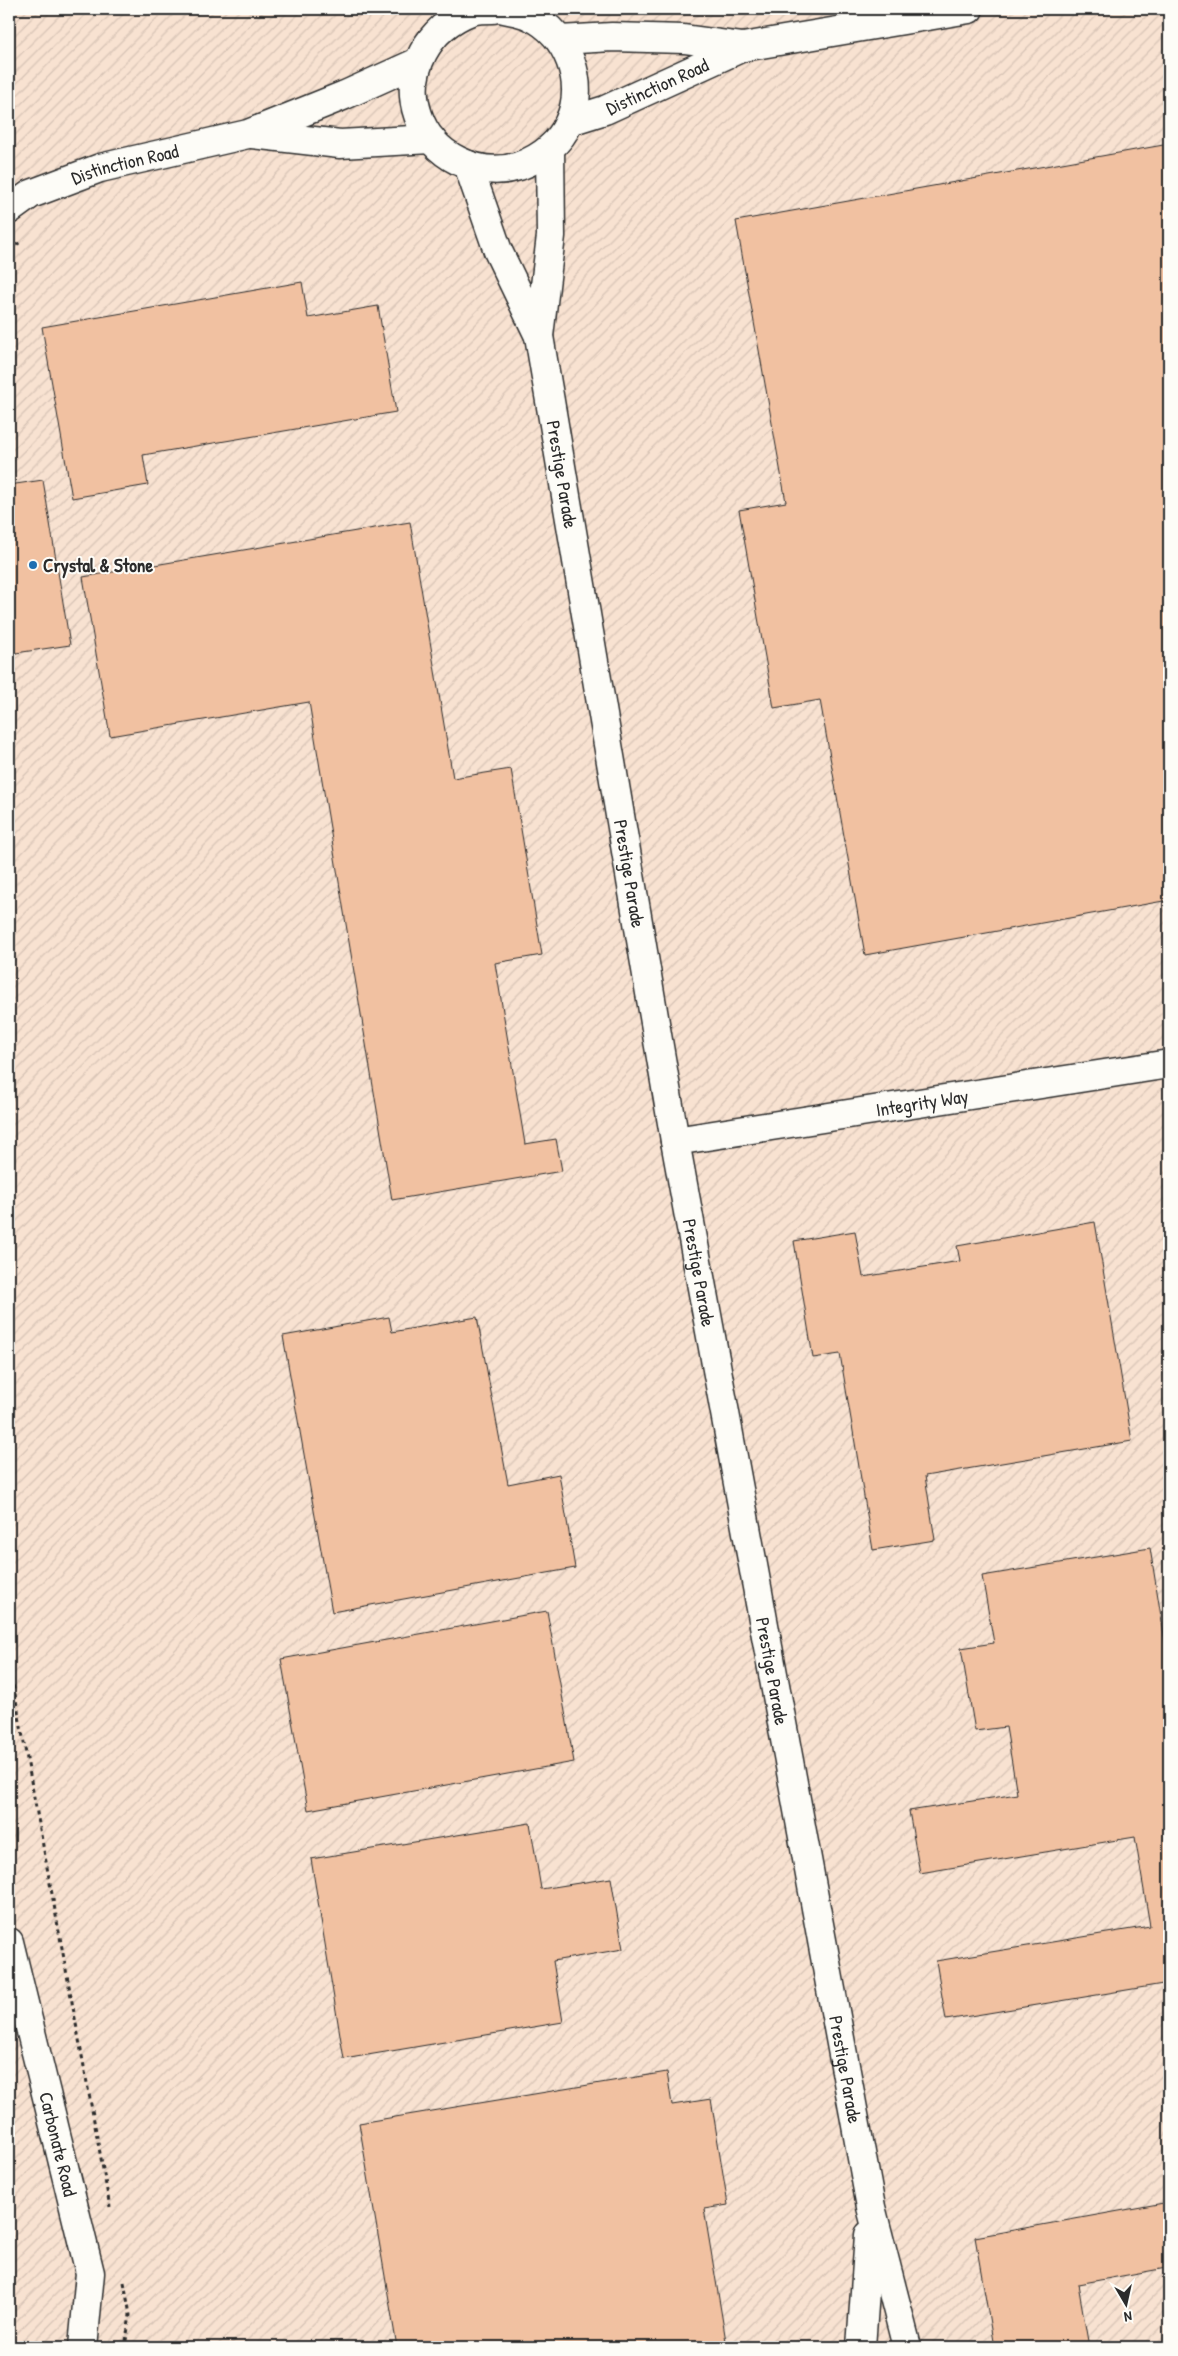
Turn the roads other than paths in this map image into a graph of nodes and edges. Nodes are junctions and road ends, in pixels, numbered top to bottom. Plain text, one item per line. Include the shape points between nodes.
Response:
1 (493, 9) edge
2 (969, 9) edge
3 (520, 11) edge
4 (446, 16) edge
5 (560, 40) junction
6 (743, 47) junction
7 (418, 62) junction
8 (570, 122) junction
9 (248, 134) junction
10 (431, 139) junction
11 (550, 148) junction
12 (468, 165) junction
13 (9, 210) edge
14 (539, 336) junction
15 (1169, 1064) edge
16 (675, 1141) junction
17 (9, 1942) edge
18 (871, 2206) junction
19 (83, 2347) edge
20 (862, 2347) edge
21 (907, 2347) edge

1 - 4 street
2 - 6 street, Distinction Road
3 - 5 street via 546,26
4 - 7 street
5 - 6 street, Distinction Road via 684,39
5 - 8 street via 570,58 576,80 576,101
6 - 8 street, Distinction Road via 605,110
7 - 9 street, Distinction Road
7 - 10 street via 413,89 418,115
8 - 11 street
9 - 10 street, Distinction Road via 340,144
9 - 13 street, Distinction Road via 100,168 31,194
10 - 12 street via 447,155
11 - 12 street via 532,161 512,168 489,170
11 - 14 street, Prestige Parade via 550,236
12 - 14 street, Prestige Parade via 498,251
14 - 16 street, Prestige Parade
15 - 16 street, Integrity Way
16 - 18 street, Prestige Parade
17 - 19 street, Carbonate Road via 90,2273
18 - 20 street, Prestige Parade
18 - 21 street, Prestige Parade

